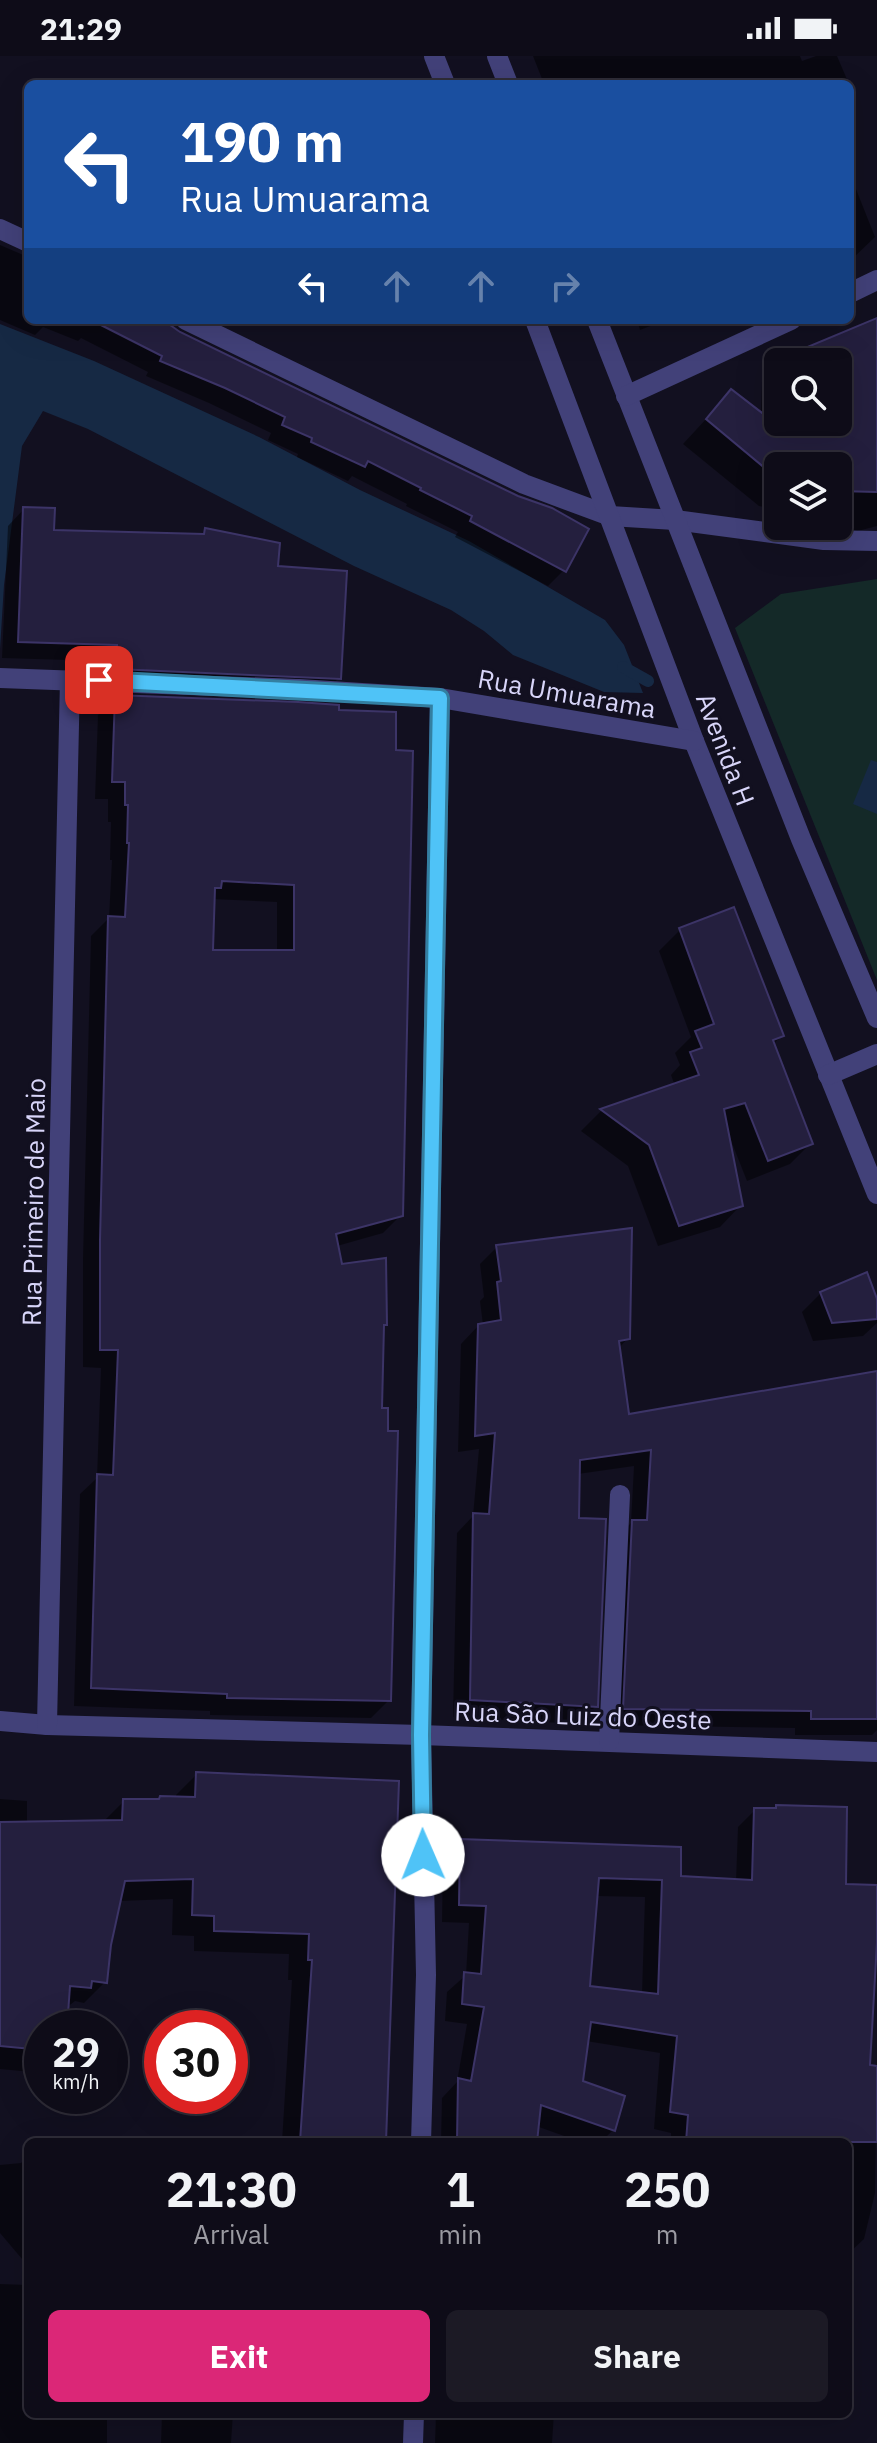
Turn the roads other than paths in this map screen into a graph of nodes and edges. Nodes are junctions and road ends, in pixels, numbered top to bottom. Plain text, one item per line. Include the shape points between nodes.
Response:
1 (434, 56) edge
2 (497, 56) edge
3 (443, 80) edge
4 (506, 80) edge
5 (0, 229) edge
6 (24, 240) edge
7 (877, 280) edge
8 (854, 291) edge
9 (194, 324) edge
10 (537, 324) edge
11 (599, 324) edge
12 (782, 324) edge
13 (626, 396) junction
14 (610, 516) junction
15 (675, 520) junction
16 (877, 541) edge
17 (0, 678) edge
18 (70, 679) junction
19 (440, 698) junction
20 (694, 741) junction
21 (877, 1018) edge
22 (877, 1054) edge
23 (828, 1075) junction
24 (877, 1194) edge
25 (620, 1495) dead end
26 (0, 1721) edge
27 (47, 1725) junction
28 (421, 1735) junction
29 (609, 1741) junction
30 (877, 1752) edge
31 (421, 2138) edge
32 (414, 2418) edge
33 (413, 2443) edge

1 - 3 street
2 - 4 street
5 - 6 street
7 - 8 street
9 - 14 street via 524,484
10 - 14 street, Avenida H
11 - 13 street, Avenida H
12 - 13 street
13 - 15 street, Avenida H
14 - 15 street
14 - 20 street, Avenida H
15 - 16 street via 824,540
15 - 21 street, Avenida H
17 - 18 street, Rua Umuarama
18 - 19 street, Rua Umuarama
18 - 27 street, Rua Primeiro de Maio
19 - 20 street, Rua Umuarama
19 - 28 street
20 - 23 street, Avenida H
22 - 23 street
23 - 24 street, Avenida H
25 - 29 street
26 - 27 street, Rua São Luiz do Oeste
27 - 28 street, Rua São Luiz do Oeste
28 - 29 street, Rua São Luiz do Oeste
28 - 31 street via 426,1975
29 - 30 street, Rua São Luiz do Oeste
32 - 33 street

